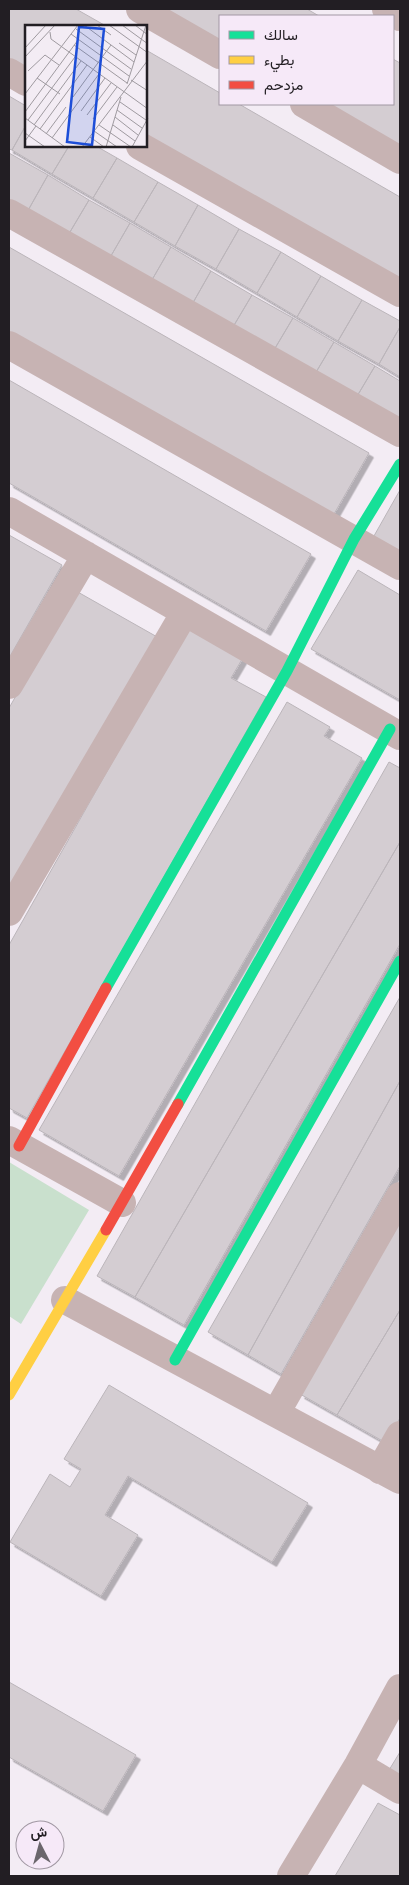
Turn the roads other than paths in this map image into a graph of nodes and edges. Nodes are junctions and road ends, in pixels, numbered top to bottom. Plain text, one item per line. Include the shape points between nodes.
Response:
1 (140, 9) edge
2 (386, 9) edge
3 (400, 17) edge
4 (219, 54) edge
5 (9, 72) edge
6 (25, 81) edge
7 (306, 105) edge
8 (144, 148) edge
9 (400, 160) edge
10 (9, 213) edge
11 (400, 292) edge
12 (9, 345) edge
13 (400, 433) edge
14 (400, 464) edge
15 (9, 510) edge
16 (354, 539) junction
17 (86, 555) junction
18 (400, 566) edge
19 (185, 612) junction
20 (287, 671) junction
21 (9, 685) edge
22 (395, 733) edge
23 (9, 912) edge
24 (400, 961) edge
25 (14, 1143) edge
26 (400, 1196) edge
27 (122, 1203) junction
28 (65, 1300) junction
29 (176, 1360) junction
30 (12, 1383) edge
31 (276, 1414) junction
32 (400, 1435) edge
33 (390, 1475) edge
34 (400, 1688) edge
35 (358, 1765) junction
36 (400, 1790) edge
37 (291, 1876) edge

1 - 4 street
2 - 3 street
5 - 6 street
7 - 9 street
8 - 11 street
10 - 13 street
12 - 16 street
14 - 16 street
15 - 17 street
16 - 18 street
16 - 20 street
17 - 19 street
17 - 21 street
19 - 20 street
19 - 23 street
20 - 22 street
20 - 25 street via 75,1043
22 - 27 street
24 - 29 street
25 - 27 street
26 - 31 street
27 - 28 street
28 - 29 street
28 - 30 street
29 - 31 street
31 - 33 street
32 - 33 street
34 - 35 street
35 - 36 street
35 - 37 street

